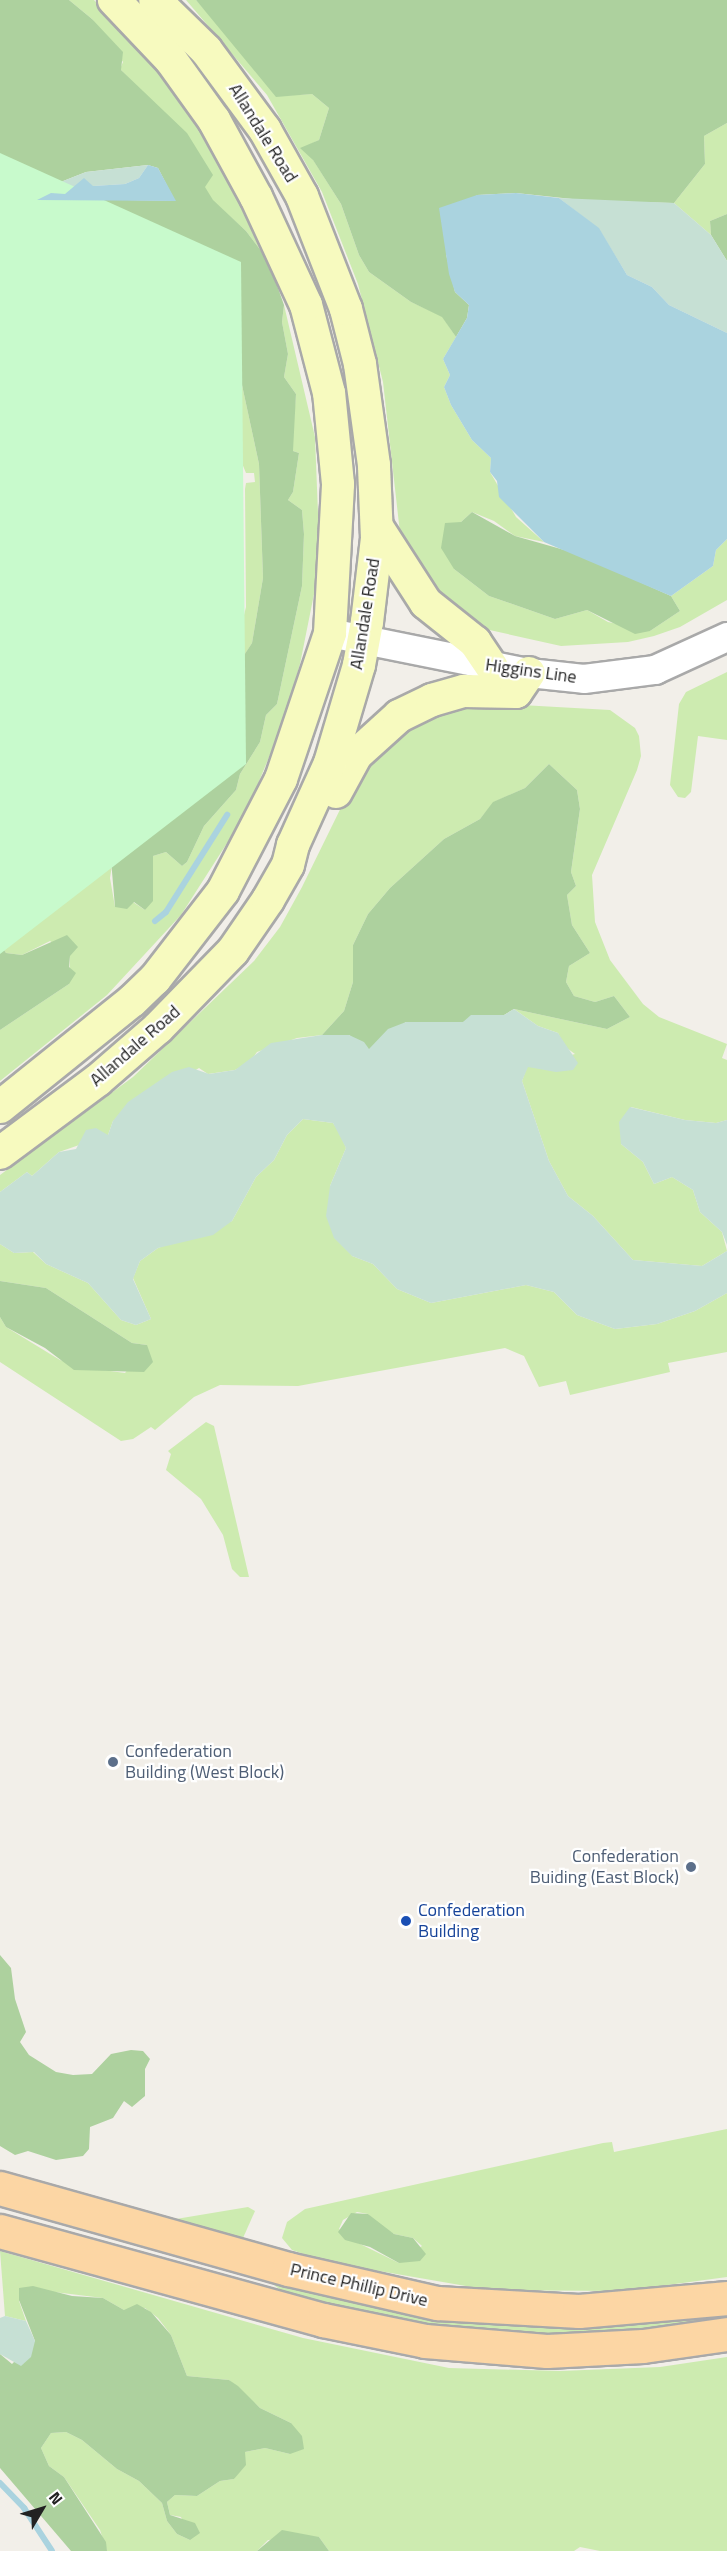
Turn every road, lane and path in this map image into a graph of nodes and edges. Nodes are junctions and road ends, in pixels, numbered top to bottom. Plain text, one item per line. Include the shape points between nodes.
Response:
1 (114, 0) edge
2 (155, 0) edge
3 (377, 527) junction
4 (330, 633) junction
5 (727, 636) edge
6 (364, 640) junction
7 (492, 667) junction
8 (529, 673) junction
9 (288, 866) junction
10 (0, 1107) edge
11 (0, 1153) edge
12 (0, 2188) edge
13 (0, 2231) edge
14 (727, 2298) edge
15 (727, 2334) edge

1 - 4 main road, Allandale Road via 171,60 214,120 256,197 306,305 328,393 338,484
2 - 3 main road, Allandale Road via 206,50 266,130 323,244 360,364 374,465
3 - 6 main road, Allandale Road
3 - 7 main road via 426,603 475,642
4 - 6 street, Higgins Line
4 - 10 main road, Allandale Road via 281,779 223,891 155,979
5 - 8 street, Higgins Line via 683,660 626,676 584,679
6 - 7 street, Higgins Line
6 - 9 main road, Allandale Road via 338,738
7 - 8 street, Higgins Line
8 - 9 main road via 516,692 480,690 448,695 415,706 384,728 346,769 303,859
9 - 11 main road, Allandale Road via 233,951 184,1003 98,1080
12 - 14 main road, Prince Phillip Drive via 342,2283 437,2303 579,2311
13 - 15 main road via 323,2320 425,2341 547,2351 643,2346

